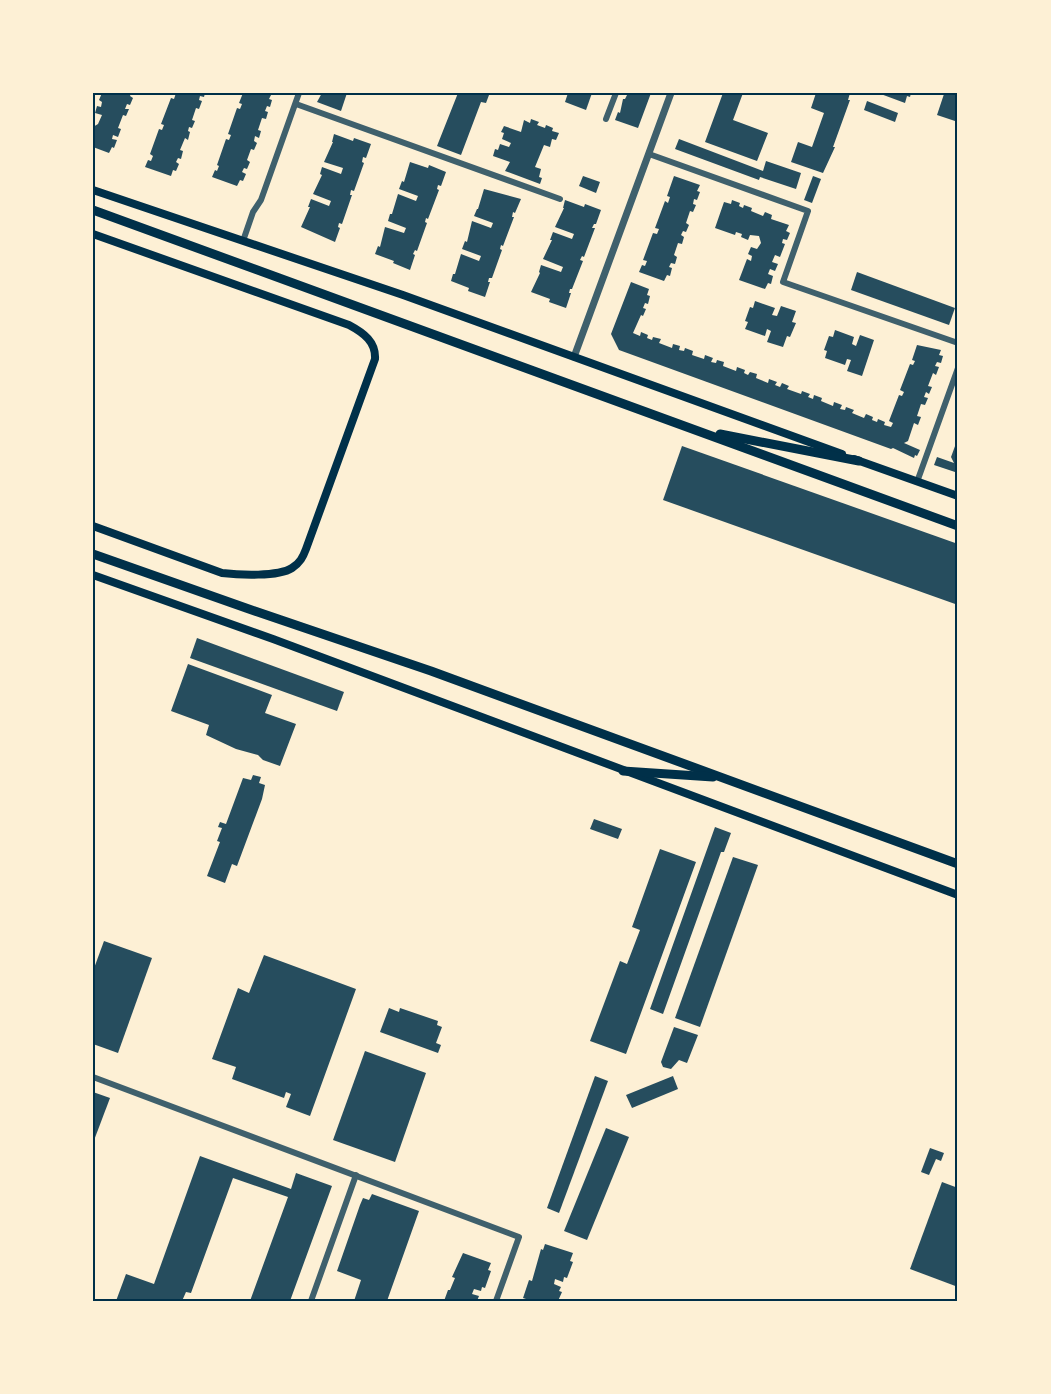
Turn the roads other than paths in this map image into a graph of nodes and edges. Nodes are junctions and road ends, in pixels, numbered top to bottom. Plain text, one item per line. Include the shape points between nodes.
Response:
1 (299, 93) edge
2 (616, 93) edge
3 (671, 93) edge
4 (296, 104) junction
5 (606, 119) dead end
6 (649, 154) junction
7 (93, 190) edge
8 (560, 199) dead end
9 (93, 210) edge
10 (93, 234) edge
11 (243, 241) junction
12 (958, 343) edge
13 (574, 357) junction
14 (958, 368) edge
15 (692, 429) junction
16 (859, 461) junction
17 (917, 482) junction
18 (958, 496) edge
19 (93, 526) edge
20 (958, 526) edge
21 (93, 554) edge
22 (93, 574) edge
23 (623, 771) junction
24 (724, 778) junction
25 (958, 864) edge
26 (958, 895) edge
27 (93, 1077) edge
28 (356, 1175) junction
29 (310, 1301) edge
30 (496, 1301) edge

1 - 4 street
2 - 5 street
3 - 6 street
4 - 8 street
4 - 11 street
6 - 12 street via 808,211 783,282
6 - 13 street
7 - 11 main road
9 - 15 main road
10 - 19 main road via 349,325 362,332 376,351 306,549 294,567 285,572 222,573
11 - 13 main road
13 - 16 main road
14 - 17 street
15 - 16 main road
15 - 20 main road
16 - 17 main road
17 - 18 main road
21 - 24 main road
22 - 23 main road
23 - 24 main road
23 - 26 main road
24 - 25 main road
27 - 28 street
28 - 29 street
28 - 30 street via 519,1237

